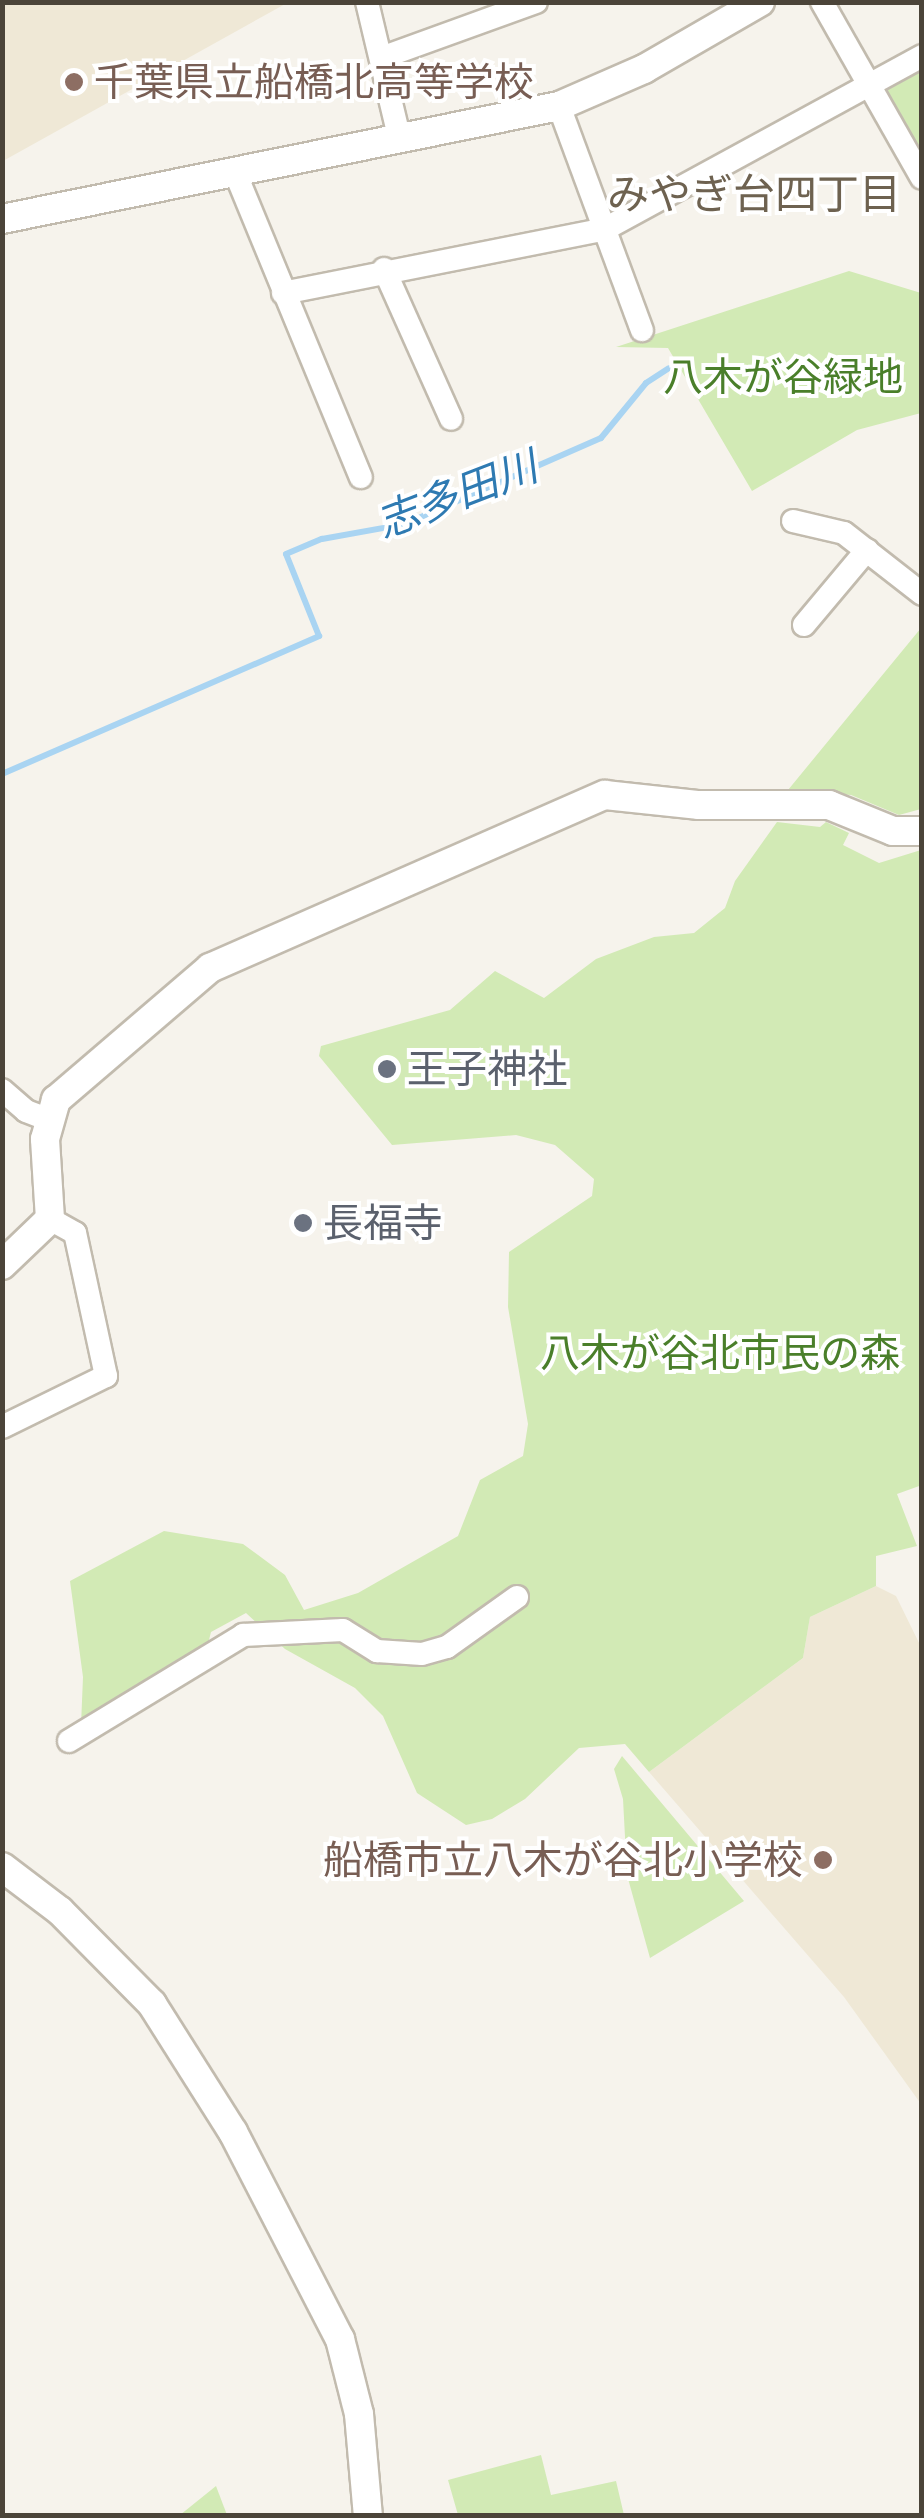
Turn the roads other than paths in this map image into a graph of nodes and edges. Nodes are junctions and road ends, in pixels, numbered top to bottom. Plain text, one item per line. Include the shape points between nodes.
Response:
1 (366, 2) edge
2 (536, 2) edge
3 (760, 2) edge
4 (822, 2) edge
5 (922, 56) edge
6 (381, 58) junction
7 (868, 86) junction
8 (559, 106) junction
9 (400, 140) junction
10 (236, 172) junction
11 (922, 178) edge
12 (2, 219) edge
13 (605, 229) junction
14 (384, 269) junction
15 (283, 293) junction
16 (642, 330) dead end
17 (451, 419) dead end
18 (360, 476) dead end
19 (792, 522) dead end
20 (867, 550) junction
21 (922, 594) edge
22 (804, 625) dead end
23 (922, 830) edge
24 (2, 1090) edge
25 (47, 1119) junction
26 (50, 1219) junction
27 (2, 1264) edge
28 (2, 1428) edge
29 (517, 1597) dead end
30 (69, 1741) dead end
31 (2, 1867) edge
32 (368, 2516) edge

1 - 6 street
2 - 6 street
3 - 8 street via 644,69
4 - 7 street
5 - 7 street
6 - 9 street
7 - 11 street
7 - 13 street
8 - 9 street
8 - 13 street
9 - 10 street
10 - 12 street
10 - 15 street
13 - 14 street
13 - 16 street
14 - 15 street
14 - 17 street
15 - 18 street
19 - 20 street via 832,527
20 - 21 street
20 - 22 street
23 - 25 street via 893,831 828,805 700,805 616,796 578,804 210,968 76,1080
24 - 25 street
25 - 26 street
26 - 27 street
26 - 28 street via 75,1233 106,1376
29 - 30 street via 446,1647 422,1654 377,1651 343,1630 243,1635
31 - 32 street via 60,1911 152,2004 233,2132 340,2339 359,2414

